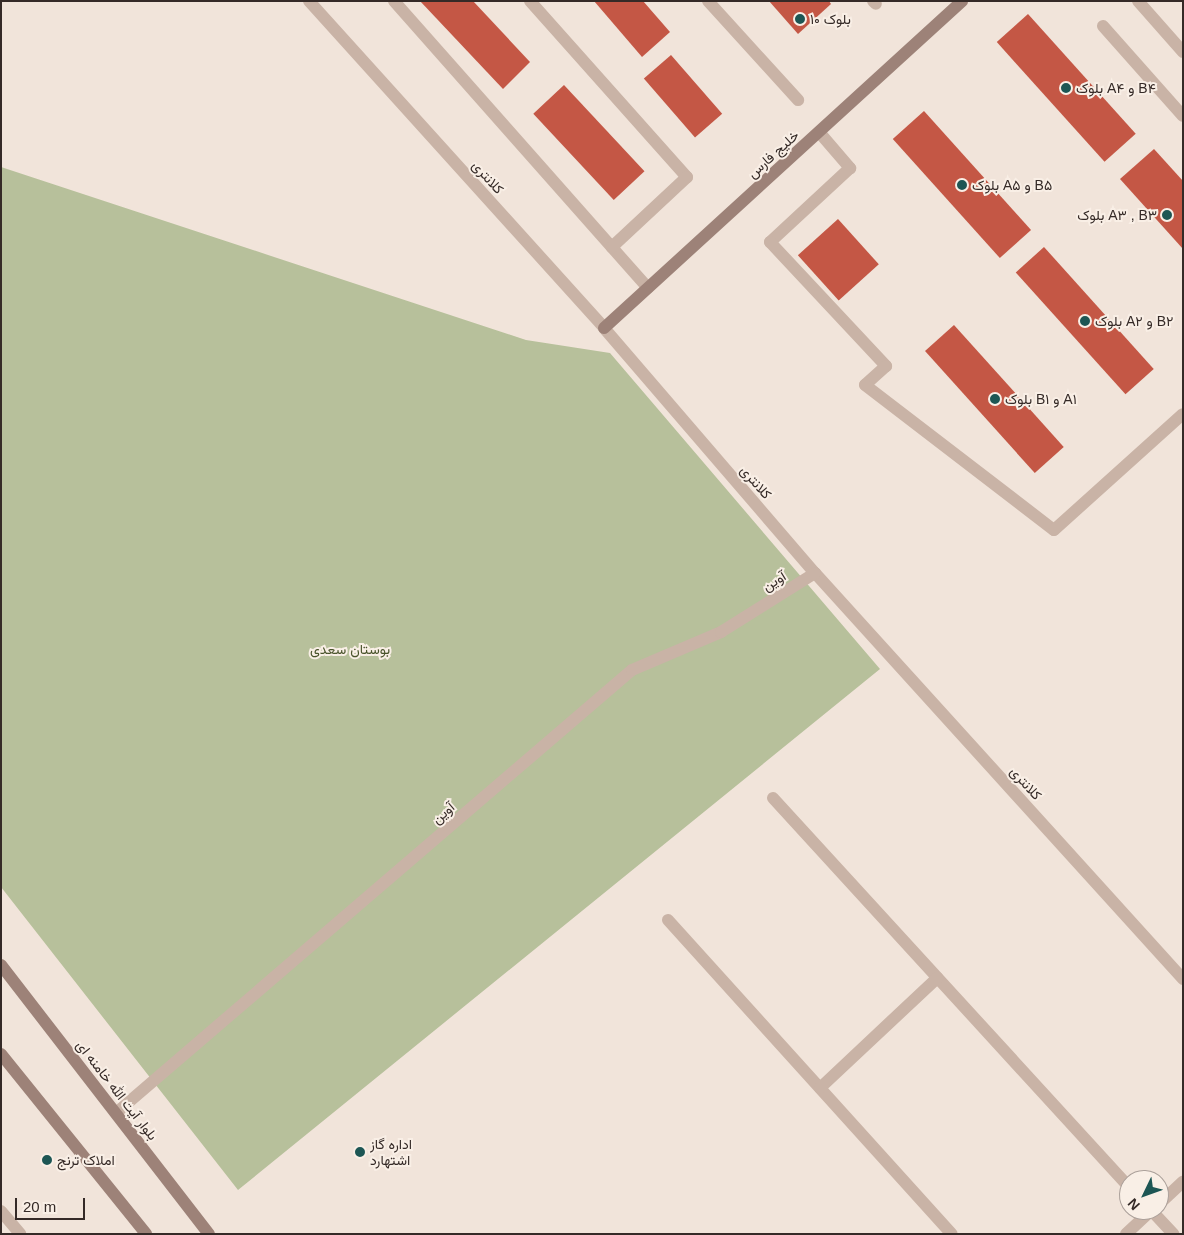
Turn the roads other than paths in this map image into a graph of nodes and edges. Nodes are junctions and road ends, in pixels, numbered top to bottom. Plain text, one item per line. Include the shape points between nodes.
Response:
1 (309, 1) edge
2 (394, 1) edge
3 (530, 1) edge
4 (708, 1) edge
5 (962, 1) edge
6 (1138, 1) edge
7 (1103, 26) dead end
8 (1183, 52) edge
9 (798, 100) dead end
10 (1183, 116) edge
11 (819, 132) junction
12 (612, 247) junction
13 (648, 288) junction
14 (604, 328) junction
15 (1183, 414) edge
16 (815, 573) junction
17 (773, 798) dead end
18 (668, 920) dead end
19 (1, 965) edge
20 (937, 978) junction
21 (1183, 979) edge
22 (1, 1054) edge
23 (820, 1088) junction
24 (116, 1113) junction
25 (1119, 1175) edge
26 (1183, 1182) edge
27 (1169, 1195) edge
28 (1, 1211) edge
29 (1141, 1220) edge
30 (1161, 1220) edge
31 (20, 1234) edge
32 (146, 1234) edge
33 (209, 1234) edge
34 (952, 1234) edge
35 (1126, 1234) edge
36 (1172, 1234) edge

1 - 14 street, کلانتری
2 - 12 street
3 - 12 street via 687,177
4 - 9 street
5 - 11 main road, خلیج فارس
6 - 8 street
7 - 10 street
11 - 13 main road, خلیج فارس
11 - 15 street via 850,168 770,242 886,366 865,385 1054,530
12 - 13 street
13 - 14 main road, خلیج فارس
14 - 16 street, کلانتری
16 - 21 street, کلانتری
16 - 24 street, آوین via 721,632 632,670
17 - 20 street
18 - 23 street
19 - 24 main road, بلوار آیت الله خامنه ای
20 - 23 street
20 - 25 street
22 - 32 main road
23 - 34 street
24 - 33 main road, بلوار آیت الله خامنه ای
26 - 27 street
28 - 31 street
29 - 35 street
30 - 36 street

